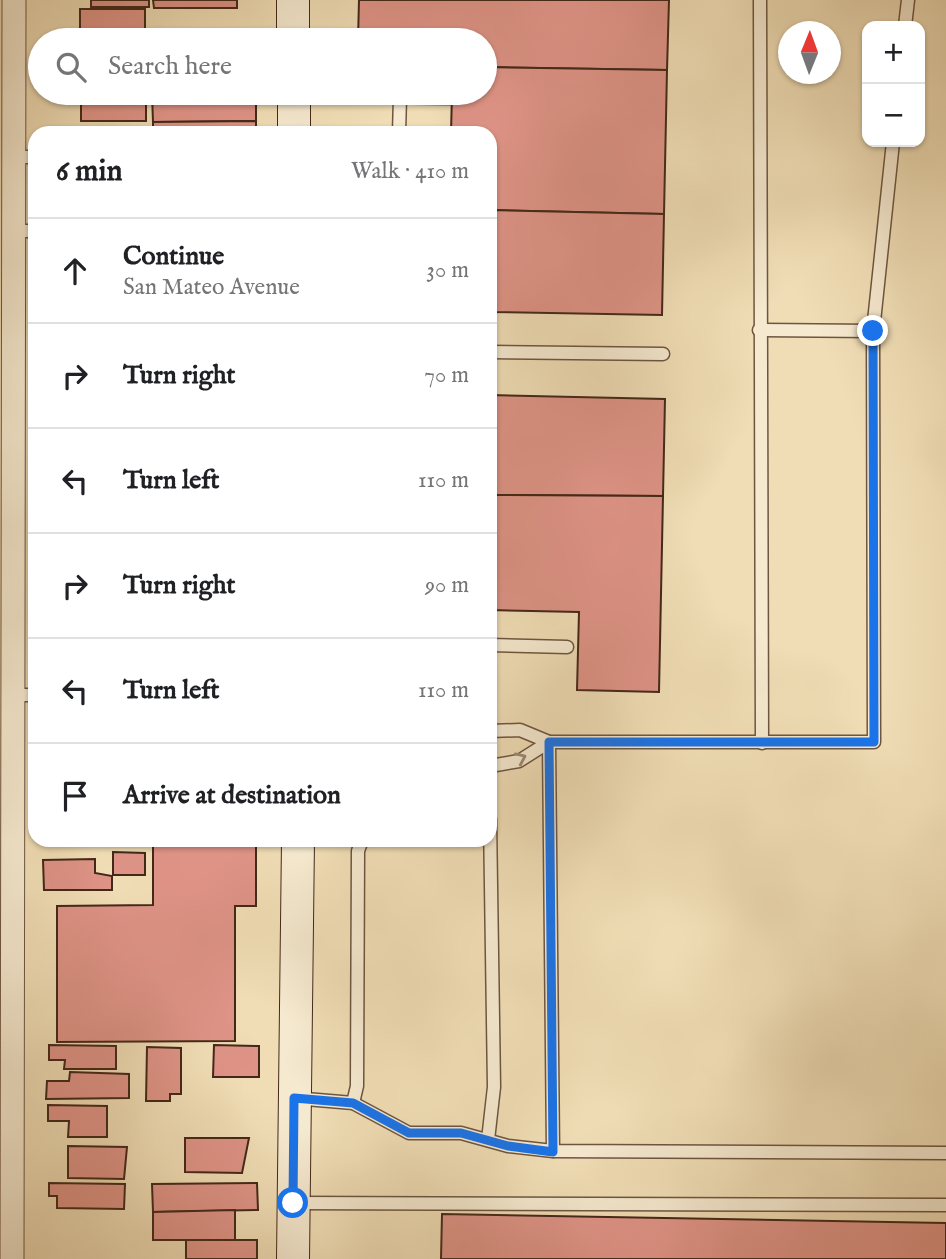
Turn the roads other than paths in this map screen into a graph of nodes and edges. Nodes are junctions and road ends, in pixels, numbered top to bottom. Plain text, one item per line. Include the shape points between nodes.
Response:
1 (14, 0) edge
2 (293, 0) edge
3 (760, 0) edge
4 (908, 0) edge
5 (906, 21) edge
6 (293, 28) edge
7 (294, 105) edge
8 (400, 105) edge
9 (294, 126) edge
10 (399, 126) edge
11 (892, 147) edge
12 (24, 157) edge
13 (16, 236) edge
14 (759, 330) junction
15 (873, 331) junction
16 (497, 352) edge
17 (663, 354) dead end
18 (16, 488) edge
19 (497, 645) edge
20 (567, 647) dead end
21 (24, 695) edge
22 (497, 731) edge
23 (549, 742) junction
24 (762, 743) junction
25 (497, 765) edge
26 (298, 847) edge
27 (359, 847) edge
28 (490, 847) edge
29 (294, 1098) junction
30 (353, 1103) junction
31 (488, 1140) junction
32 (553, 1152) junction
33 (946, 1153) edge
34 (293, 1203) junction
35 (946, 1205) edge
36 (8, 1249) edge
37 (293, 1259) edge

1 - 12 street
2 - 6 main road
3 - 14 lane
4 - 5 lane
7 - 9 main road
8 - 10 lane
11 - 15 lane
12 - 13 street
13 - 18 street
14 - 15 lane
14 - 24 lane
15 - 24 lane via 874,742
16 - 17 lane
18 - 21 street
19 - 20 lane
21 - 36 street
22 - 23 lane via 520,730
23 - 24 lane
25 -> 23 lane via 519,761
23 - 32 lane
26 - 29 main road
27 - 30 lane via 357,1086
28 - 31 lane via 494,1087
29 - 30 lane
29 - 34 main road
30 - 31 lane via 409,1133 461,1133
31 - 32 lane
32 - 33 lane
34 - 35 lane
34 - 37 main road

